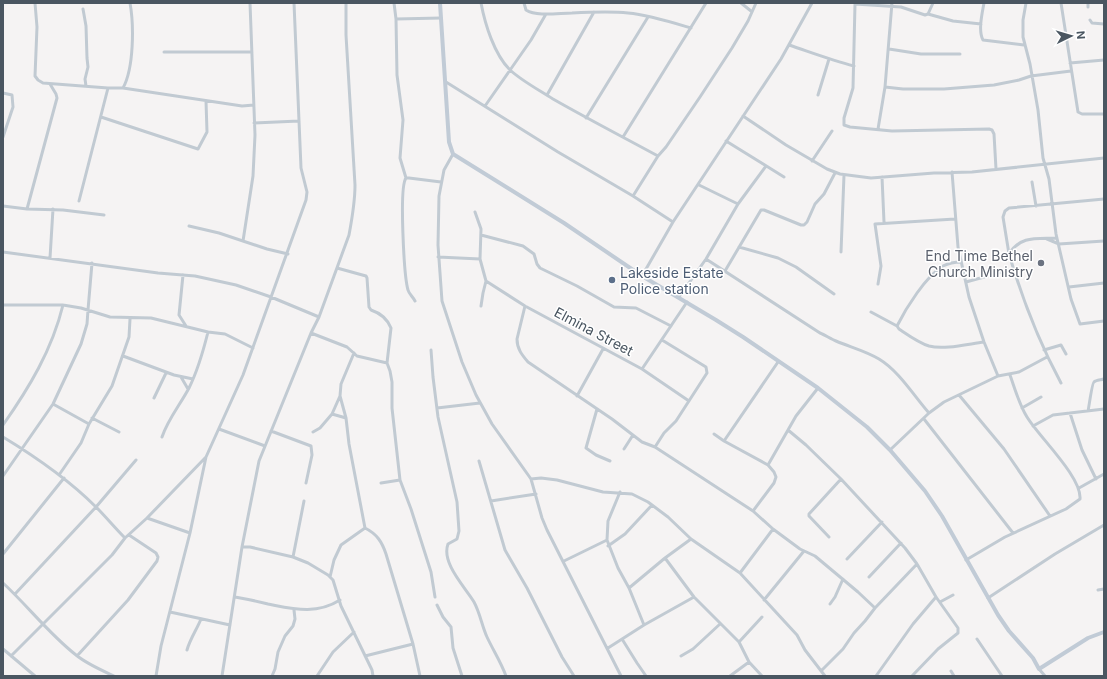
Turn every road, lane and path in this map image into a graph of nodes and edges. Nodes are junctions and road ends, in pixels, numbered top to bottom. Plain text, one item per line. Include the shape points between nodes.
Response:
1 (35, 3) edge
2 (130, 3) edge
3 (250, 3) edge
4 (294, 3) edge
5 (346, 3) edge
6 (394, 3) edge
7 (440, 3) edge
8 (481, 3) edge
9 (524, 3) edge
10 (706, 3) edge
11 (741, 3) edge
12 (756, 3) edge
13 (812, 3) edge
14 (854, 3) edge
15 (932, 3) edge
16 (984, 3) edge
17 (1026, 3) edge
18 (1061, 3) edge
19 (1088, 3) edge
20 (892, 5) edge
21 (1088, 7) dead end
22 (83, 9) dead end
23 (751, 11) junction
24 (594, 12) junction
25 (546, 14) junction
26 (928, 14) junction
27 (648, 17) junction
28 (441, 18) junction
29 (396, 19) junction
30 (1090, 20) dead end
31 (981, 24) junction
32 (1104, 24) edge
33 (691, 28) junction
34 (789, 45) junction
35 (1024, 45) junction
36 (888, 49) junction
37 (164, 52) dead end
38 (252, 52) junction
39 (960, 54) dead end
40 (829, 59) junction
41 (1104, 60) edge
42 (1070, 63) junction
43 (854, 66) junction
44 (510, 70) junction
45 (1071, 71) junction
46 (1031, 76) junction
47 (446, 82) junction
48 (50, 84) junction
49 (86, 86) junction
50 (885, 87) junction
51 (108, 88) junction
52 (122, 88) junction
53 (3, 93) edge
54 (546, 95) junction
55 (818, 95) dead end
56 (206, 101) junction
57 (254, 105) junction
58 (485, 106) junction
59 (1104, 114) edge
60 (743, 116) junction
61 (101, 118) junction
62 (586, 118) junction
63 (299, 121) junction
64 (254, 123) junction
65 (878, 129) junction
66 (832, 131) dead end
67 (3, 137) edge
68 (623, 137) junction
69 (726, 141) junction
70 (453, 154) junction
71 (658, 156) junction
72 (1104, 158) edge
73 (812, 161) junction
74 (1045, 164) junction
75 (766, 166) junction
76 (996, 169) junction
77 (952, 172) junction
78 (835, 173) junction
79 (844, 175) junction
80 (784, 177) dead end
81 (882, 177) junction
82 (406, 178) junction
83 (441, 182) junction
84 (1032, 182) dead end
85 (699, 185) junction
86 (633, 196) junction
87 (1104, 199) edge
88 (79, 201) dead end
89 (738, 204) junction
90 (1053, 204) junction
91 (3, 206) edge
92 (1036, 206) junction
93 (27, 209) junction
94 (53, 209) junction
95 (475, 212) dead end
96 (104, 215) dead end
97 (955, 218) junction
98 (673, 222) junction
99 (884, 222) junction
100 (190, 226) dead end
101 (482, 235) junction
102 (1046, 238) junction
103 (1057, 238) junction
104 (243, 241) junction
105 (1104, 241) edge
106 (1059, 244) junction
107 (739, 247) junction
108 (3, 252) edge
109 (841, 252) dead end
110 (288, 254) junction
111 (1009, 254) junction
112 (438, 257) junction
113 (50, 258) junction
114 (706, 258) junction
115 (480, 259) junction
116 (961, 262) junction
117 (92, 263) junction
118 (337, 268) junction
119 (1013, 268) junction
120 (725, 270) junction
121 (183, 275) junction
122 (642, 276) junction
123 (486, 282) junction
124 (966, 282) junction
125 (1104, 283) edge
126 (878, 284) dead end
127 (1069, 287) junction
128 (834, 294) dead end
129 (271, 297) junction
130 (679, 297) junction
131 (415, 301) dead end
132 (687, 302) junction
133 (3, 305) edge
134 (63, 305) junction
135 (481, 306) dead end
136 (525, 306) junction
137 (88, 310) junction
138 (871, 312) dead end
139 (319, 317) junction
140 (130, 319) junction
141 (1104, 321) edge
142 (186, 326) junction
143 (671, 326) junction
144 (897, 326) junction
145 (208, 332) junction
146 (311, 333) junction
147 (662, 340) junction
148 (984, 342) junction
149 (253, 348) junction
150 (603, 349) junction
151 (432, 350) dead end
152 (1044, 350) junction
153 (354, 353) junction
154 (1066, 354) dead end
155 (123, 356) junction
156 (1048, 357) junction
157 (778, 362) junction
158 (387, 364) junction
159 (642, 369) junction
160 (166, 373) junction
161 (1010, 375) junction
162 (998, 376) junction
163 (181, 378) junction
164 (193, 379) junction
165 (1104, 379) edge
166 (1061, 382) dead end
167 (818, 388) junction
168 (188, 389) junction
169 (959, 395) junction
170 (340, 396) junction
171 (578, 396) junction
172 (154, 398) dead end
173 (1042, 398) dead end
174 (689, 401) junction
175 (480, 403) junction
176 (53, 404) junction
177 (437, 408) junction
178 (1022, 408) junction
179 (597, 409) junction
180 (1104, 409) edge
181 (1088, 411) junction
182 (929, 413) junction
183 (332, 414) junction
184 (1070, 414) junction
185 (92, 418) junction
186 (346, 418) junction
187 (924, 419) junction
188 (89, 424) junction
189 (3, 425) edge
190 (1034, 426) junction
191 (219, 428) junction
192 (788, 430) junction
193 (271, 431) junction
194 (119, 432) dead end
195 (313, 432) dead end
196 (714, 434) dead end
197 (633, 435) junction
198 (3, 437) edge
199 (162, 437) dead end
200 (724, 441) junction
201 (265, 446) junction
202 (655, 447) junction
203 (23, 449) junction
204 (624, 449) dead end
205 (890, 450) junction
206 (206, 457) junction
207 (136, 460) dead end
208 (479, 461) dead end
209 (610, 461) dead end
210 (768, 466) junction
211 (1104, 474) edge
212 (59, 475) junction
213 (3, 476) edge
214 (64, 478) junction
215 (531, 479) junction
216 (841, 479) junction
217 (1096, 479) junction
218 (400, 480) junction
219 (306, 483) dead end
220 (381, 483) dead end
221 (1079, 488) junction
222 (620, 492) junction
223 (536, 494) junction
224 (304, 501) dead end
225 (491, 501) junction
226 (652, 505) junction
227 (96, 507) junction
228 (753, 511) junction
229 (1050, 516) junction
230 (147, 518) junction
231 (882, 522) junction
232 (1104, 525) edge
233 (366, 528) junction
234 (774, 529) junction
235 (190, 533) junction
236 (1013, 533) junction
237 (129, 535) junction
238 (829, 536) dead end
239 (125, 538) junction
240 (691, 539) junction
241 (607, 540) junction
242 (901, 543) junction
243 (608, 546) junction
244 (242, 547) junction
245 (804, 551) junction
246 (3, 554) edge
247 (293, 557) junction
248 (665, 558) junction
249 (847, 559) dead end
250 (966, 560) junction
251 (564, 562) junction
252 (917, 564) junction
253 (740, 573) junction
254 (330, 577) junction
255 (869, 577) dead end
256 (843, 579) junction
257 (3, 583) edge
258 (629, 588) junction
259 (1104, 589) edge
260 (1098, 590) dead end
261 (15, 594) junction
262 (953, 595) dead end
263 (435, 597) dead end
264 (694, 597) junction
265 (936, 597) junction
266 (235, 598) junction
267 (988, 598) junction
268 (340, 600) junction
269 (764, 600) junction
270 (940, 602) junction
271 (830, 604) dead end
272 (436, 605) dead end
273 (875, 608) junction
274 (294, 610) junction
275 (170, 612) junction
276 (762, 617) dead end
277 (201, 619) junction
278 (720, 624) junction
279 (43, 625) junction
280 (230, 625) junction
281 (644, 625) junction
282 (354, 632) junction
283 (1104, 632) edge
284 (622, 639) junction
285 (977, 639) dead end
286 (739, 642) junction
287 (413, 644) junction
288 (608, 648) junction
289 (3, 649) edge
290 (187, 650) dead end
291 (11, 656) junction
292 (77, 656) junction
293 (365, 656) junction
294 (682, 656) dead end
295 (749, 662) junction
296 (1039, 669) junction
297 (821, 671) junction
298 (951, 671) dead end
299 (35, 676) edge
300 (114, 676) edge
301 (156, 676) edge
302 (222, 676) edge
303 (272, 676) edge
304 (317, 676) edge
305 (373, 676) edge
306 (420, 676) edge
307 (462, 676) edge
308 (506, 676) edge
309 (574, 676) edge
310 (622, 676) edge
311 (646, 676) edge
312 (730, 676) edge
313 (762, 676) edge
314 (825, 676) edge
315 (876, 676) edge
316 (912, 676) edge
317 (954, 676) edge
318 (1002, 676) edge
319 (1045, 676) edge

1 - 48 street via 35,76 43,83
2 - 52 street via 133,37 127,80
3 - 38 street
4 - 63 street
5 - 118 street via 355,197 349,235
6 - 29 street
7 - 28 street
8 - 44 street via 491,39
9 - 25 street via 529,12
10 - 33 street
11 - 23 street
12 - 23 street
13 - 34 street
14 - 20 street
14 - 43 street
15 - 26 street
16 - 31 street
17 - 35 street via 1023,20
18 - 42 street
19 - 21 street
20 - 26 street
20 - 36 street
22 - 49 street via 88,67
23 - 71 street via 732,48
24 - 25 street
24 - 27 street via 629,13
24 - 54 street
25 - 44 street
26 - 31 street via 953,21
27 - 33 street
27 - 62 street
28 - 29 street
28 - 47 street
29 - 82 street via 397,75 403,120 400,158
30 - 32 street via 1092,23
31 - 35 street via 983,40
33 - 68 street
34 - 40 street
34 - 60 street
35 - 46 street
36 - 39 street via 921,54
36 - 50 street
37 - 38 street
38 - 57 street
40 - 43 street
40 - 55 street
41 - 42 street
42 - 45 street
43 - 65 street via 853,88 844,124 850,127
44 - 54 street
44 - 58 street
45 - 46 street
45 - 59 street via 1078,112
46 - 50 street via 994,84 950,88
46 - 74 street
47 - 58 street
47 - 70 street via 449,142
48 - 49 street
48 - 93 street via 57,98
49 - 51 street
50 - 65 street
51 - 52 street
51 - 61 street
52 - 56 street
53 - 67 street via 12,95 13,107
54 - 62 street
56 - 57 street
56 - 61 street via 206,132 198,149
57 - 64 street
58 - 86 street
60 - 69 street
60 - 73 street
61 - 88 street
62 - 68 street
63 - 64 street
63 - 110 street via 301,168 307,192
64 - 104 street via 253,176
65 - 76 street via 992,130
66 - 73 street
68 - 71 street
69 - 75 street
69 - 85 street
70 - 83 street
70 - 122 street via 564,223
71 - 86 street
72 - 74 street
73 - 78 street
74 - 76 street
74 - 90 street
75 - 80 street
75 - 89 street
76 - 77 street
77 - 81 street
77 - 97 street
78 - 79 street
78 - 107 street via 805,224 801,226 762,210
79 - 81 street
79 - 109 street
81 - 99 street
82 - 83 street
82 - 131 street via 402,198 404,253 408,291
83 - 112 street via 437,222
84 - 92 street
85 - 89 street
85 - 98 street
86 - 98 street
87 - 90 street
89 - 114 street
90 - 92 street
90 - 103 street
91 - 93 street
92 - 111 street via 1009,208 1005,211 1003,217
93 - 94 street
94 - 96 street
94 - 113 street
95 - 101 street
97 - 99 street
97 - 116 street
98 - 122 street
99 - 126 street via 874,226 881,266
100 - 104 street
101 - 115 street
101 - 143 street via 523,246 534,254 536,264 540,268 614,307 636,308
102 - 103 street
102 - 106 street
102 - 111 street via 1023,240
103 - 106 street
104 - 110 street
105 - 106 street
106 - 127 street
107 - 120 street
107 - 128 street via 778,258
108 - 113 street
110 - 129 street
111 - 119 street
112 - 115 street
112 - 175 street via 442,301 462,362
113 - 117 street
114 - 120 street
114 - 130 street
115 - 123 street
116 - 124 street
116 - 144 street via 942,266 925,282
117 - 121 street
117 - 137 street
118 - 139 street
118 - 158 street via 366,276 370,310 378,312 391,328
119 - 124 street
119 - 152 street
120 - 182 street via 820,333 878,358 900,378
121 - 129 street via 236,285
121 - 142 street via 179,315
122 - 130 street
123 - 135 street
123 - 136 street, Elmina Street
124 - 148 street
125 - 127 street
127 - 141 street via 1078,322 1084,324
129 - 139 street
129 - 149 street
130 - 132 street
132 - 143 street
132 - 157 street
133 - 134 street
134 - 137 street
134 - 189 street via 40,366
136 - 150 street, Elmina Street
136 - 171 street via 517,339 519,350 528,362
137 - 140 street via 110,317
137 - 176 street via 81,344
138 - 144 street
139 - 146 street
140 - 142 street via 151,318
140 - 155 street via 129,337
142 - 145 street
143 - 147 street
144 - 148 street via 928,346
145 - 149 street via 225,334
145 - 164 street
146 - 153 street via 347,347
146 - 193 street
147 - 159 street
147 - 174 street via 707,370 706,376
148 - 162 street
149 - 191 street
150 - 159 street, Elmina Street
150 - 171 street
151 - 177 street
152 - 154 street via 1061,345
152 - 156 street
153 - 158 street
153 - 170 street via 341,384
155 - 160 street
155 - 185 street via 109,393
156 - 161 street
156 - 166 street
157 - 167 street
157 - 200 street
158 - 218 street via 392,382 392,408
159 - 174 street, Elmina Street
160 - 163 street
160 - 172 street
161 - 162 street
161 - 178 street
162 - 169 street
163 - 164 street
163 - 168 street
164 - 168 street
165 - 181 street via 1092,384
167 - 192 street via 804,404
167 - 205 street via 867,427
168 - 199 street via 166,425
169 - 182 street
169 - 229 street via 1004,449
170 - 183 street
170 - 186 street
171 - 179 street
173 - 178 street
174 - 202 street via 676,422 664,433
175 - 177 street
175 - 215 street
176 - 188 street
176 - 203 street
177 - 308 street via 455,489 459,531 456,540 448,544 448,559 455,576 474,603
178 - 190 street
179 - 197 street
179 - 209 street via 586,448
180 - 181 street
181 - 184 street
182 - 187 street
183 - 186 street
183 - 195 street
184 - 190 street via 1053,415
184 - 217 street
185 - 188 street
185 - 194 street
186 - 233 street
187 - 205 street
187 - 236 street
188 - 212 street via 81,443
190 - 221 street
191 - 201 street
191 - 206 street
192 - 210 street
192 - 216 street
193 - 201 street
193 - 219 street via 311,446 312,455
196 - 200 street
197 - 202 street
197 - 204 street
198 - 203 street
200 - 210 street
201 - 244 street via 254,479
202 - 228 street
203 - 212 street
203 - 213 street
205 - 250 street via 925,490
206 - 230 street
206 - 235 street
207 - 227 street
208 - 225 street
210 - 228 street via 776,477
211 - 217 street
212 - 214 street
214 - 227 street
214 - 246 street
215 - 222 street via 557,480 603,492
215 - 223 street
216 - 231 street
216 - 238 street via 809,514
217 - 221 street
218 - 220 street
218 - 263 street via 431,572
221 - 229 street via 1080,499 1077,502
222 - 226 street via 632,494
222 - 241 street via 608,521
223 - 225 street
223 - 251 street via 542,518
224 - 247 street
225 - 309 street via 505,550
226 - 240 street
226 - 243 street via 626,534
227 - 239 street
227 - 261 street
228 - 234 street
229 - 236 street
230 - 235 street
230 - 237 street
231 - 242 street
231 - 249 street
232 - 267 street
233 - 254 street via 342,545 334,560
233 - 287 street via 381,541
234 - 245 street
234 - 253 street
235 - 275 street
236 - 250 street
237 - 239 street
237 - 292 street via 156,553 157,561 128,600
239 - 279 street via 112,555
240 - 248 street
240 - 253 street
241 - 243 street
241 - 251 street
242 - 252 street
242 - 255 street
243 - 258 street
244 - 247 street
244 - 266 street
245 - 256 street via 815,556
245 - 269 street
247 - 254 street
248 - 258 street
248 - 264 street
250 - 267 street
251 - 288 street
252 - 265 street
252 - 273 street
253 - 269 street
254 - 268 street
256 - 271 street
256 - 273 street
257 - 261 street
258 - 281 street
259 - 260 street
261 - 279 street
262 - 270 street
264 - 278 street
264 - 281 street
265 - 270 street
265 - 315 street
266 - 274 street
266 - 280 street
267 - 296 street via 1009,631 1033,658
268 - 274 street via 323,608
268 - 282 street
269 - 297 street via 797,635
270 - 316 street via 958,631
272 - 307 street via 451,627 453,648
273 - 297 street via 843,649
274 - 303 street via 295,620 278,652
275 - 277 street
275 - 301 street
276 - 286 street
277 - 280 street
277 - 290 street
278 - 286 street
278 - 294 street
279 - 291 street
279 - 292 street
280 - 302 street
281 - 284 street
282 - 293 street
282 - 304 street via 333,652
283 - 296 street via 1088,638
284 - 288 street
284 - 311 street
285 - 318 street
286 - 295 street
287 - 293 street
287 - 306 street
288 - 310 street
289 - 291 street
291 - 299 street
292 - 300 street
293 - 305 street
295 - 312 street
295 - 313 street
296 - 319 street
297 - 314 street
298 - 317 street

